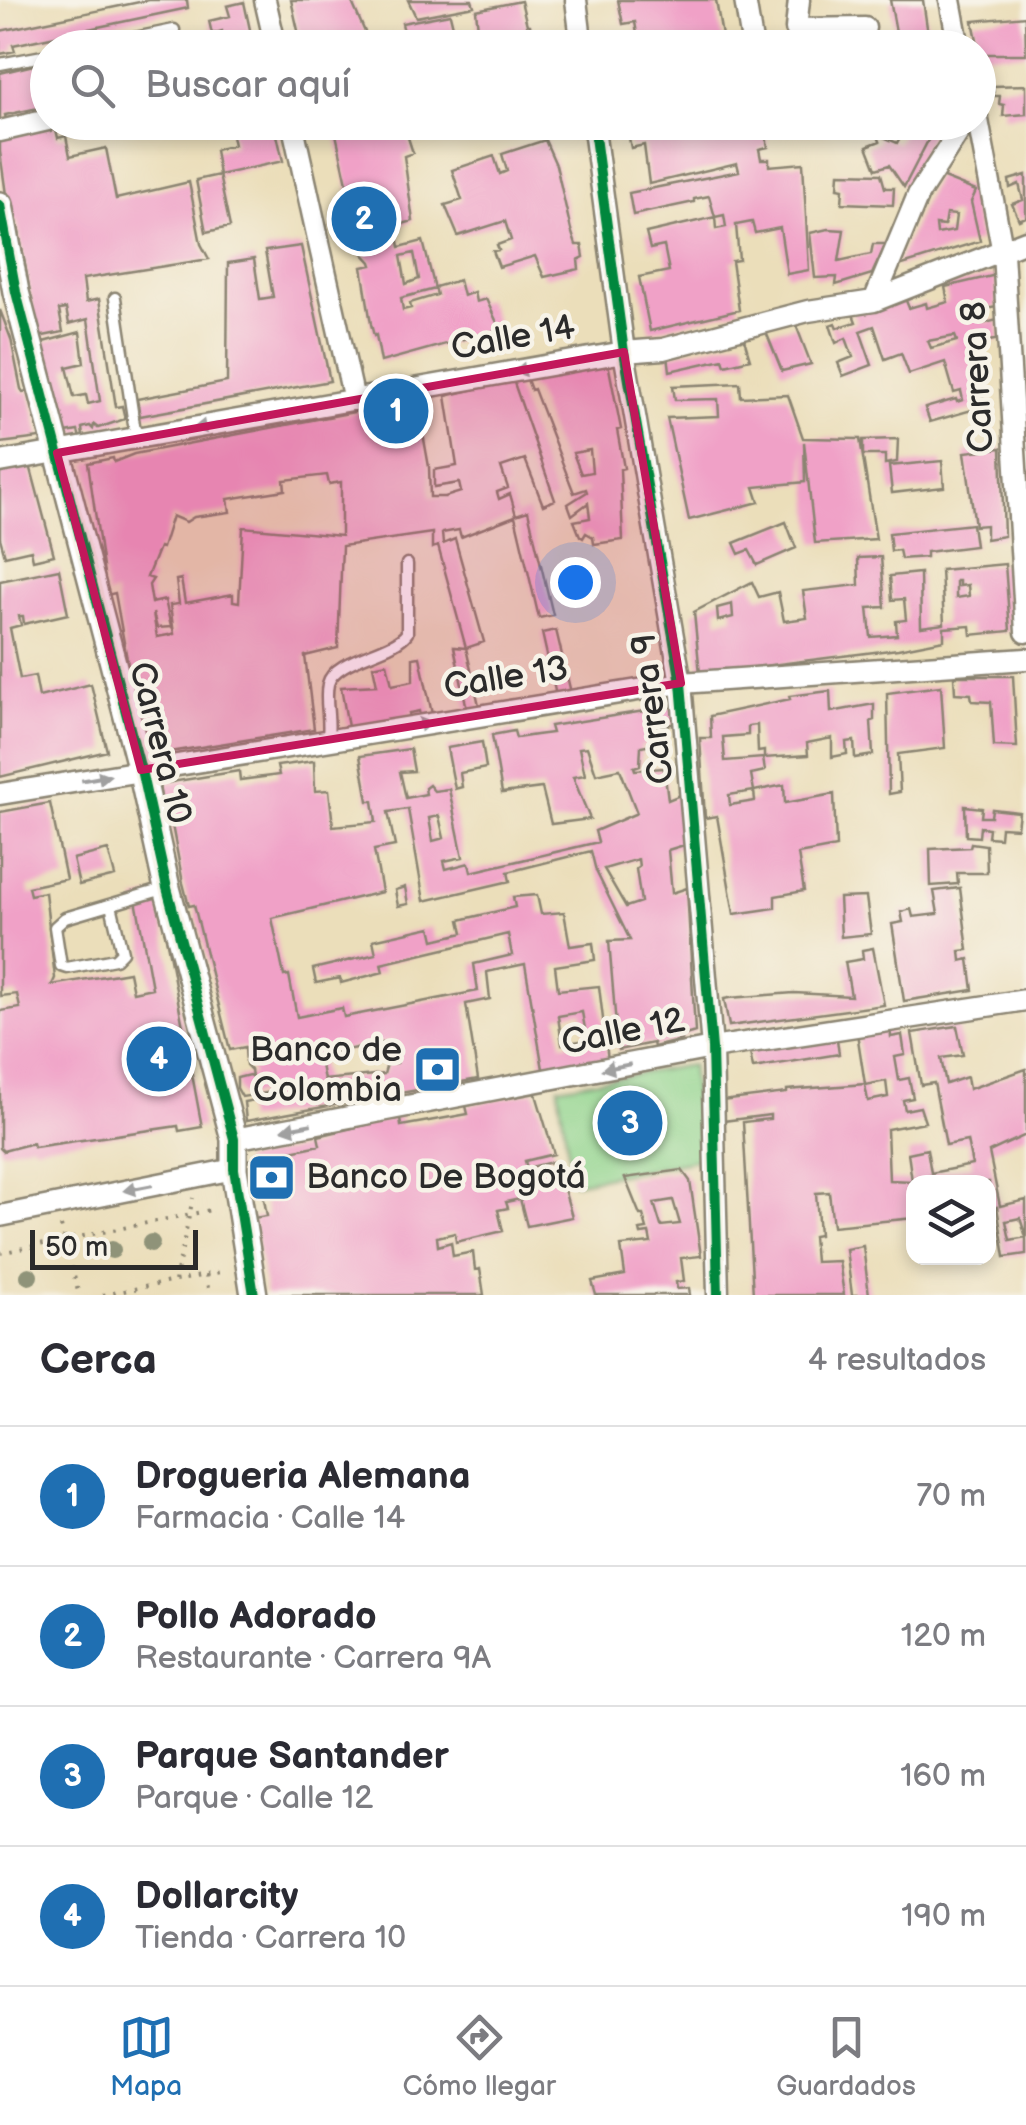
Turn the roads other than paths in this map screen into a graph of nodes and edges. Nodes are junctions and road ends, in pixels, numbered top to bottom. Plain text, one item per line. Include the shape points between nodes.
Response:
1 (265, 0) edge
2 (576, 0) edge
3 (745, 0) edge
4 (799, 0) edge
5 (950, 0) edge
6 (865, 28) dead end
7 (272, 30) edge
8 (580, 30) edge
9 (750, 30) edge
10 (956, 30) edge
11 (30, 58) edge
12 (0, 64) edge
13 (30, 124) edge
14 (0, 131) edge
15 (296, 140) edge
16 (595, 140) edge
17 (953, 140) edge
18 (982, 140) edge
19 (0, 206) edge
20 (1026, 241) edge
21 (1003, 252) junction
22 (115, 298) dead end
23 (874, 300) junction
24 (624, 352) junction
25 (354, 400) junction
26 (136, 439) junction
27 (57, 453) junction
28 (0, 462) edge
29 (406, 564) dead end
30 (1026, 632) edge
31 (1026, 659) edge
32 (681, 683) junction
33 (326, 740) junction
34 (141, 770) junction
35 (0, 794) edge
36 (166, 888) junction
37 (111, 905) junction
38 (1026, 1000) edge
39 (712, 1048) junction
40 (234, 1138) junction
41 (234, 1168) junction
42 (0, 1216) edge
43 (254, 1295) edge
44 (718, 1295) edge

1 - 7 street
2 - 8 street
3 - 9 street
4 - 6 street via 796,29
5 - 10 street
11 - 12 lane
13 - 14 street
15 - 25 street
16 - 24 street, Carrera 9
17 - 23 street via 918,195
18 - 21 street, Carrera 8
19 - 27 street, Carrera 10
20 - 21 street, Calle 14
21 - 23 street, Calle 14
21 - 30 street, Carrera 8
22 - 26 lane
23 - 24 street, Calle 14 via 663,349
24 -> 25 street, Calle 14
24 - 32 street, Carrera 9
25 -> 26 street, Calle 14
26 - 27 street, Calle 14
27 - 28 street, Calle 14
27 - 34 street, Carrera 10
29 - 33 lane via 407,633 332,675
31 - 32 street, Calle 13
33 -> 32 street, Calle 13
32 - 39 street, Carrera 9
33 - 34 street, Calle 13
35 -> 34 street, Calle 13
34 - 36 street, Carrera 10
36 - 37 lane
36 - 40 street, Carrera 10
37 - 37 lane via 64,918 55,927 60,966 115,959 122,952
38 - 39 street, Calle 12
39 -> 40 street, Calle 12
39 - 44 street, Carrera 9
40 - 41 street, Carrera 10
41 -> 42 street
41 - 43 street, Carrera 10

